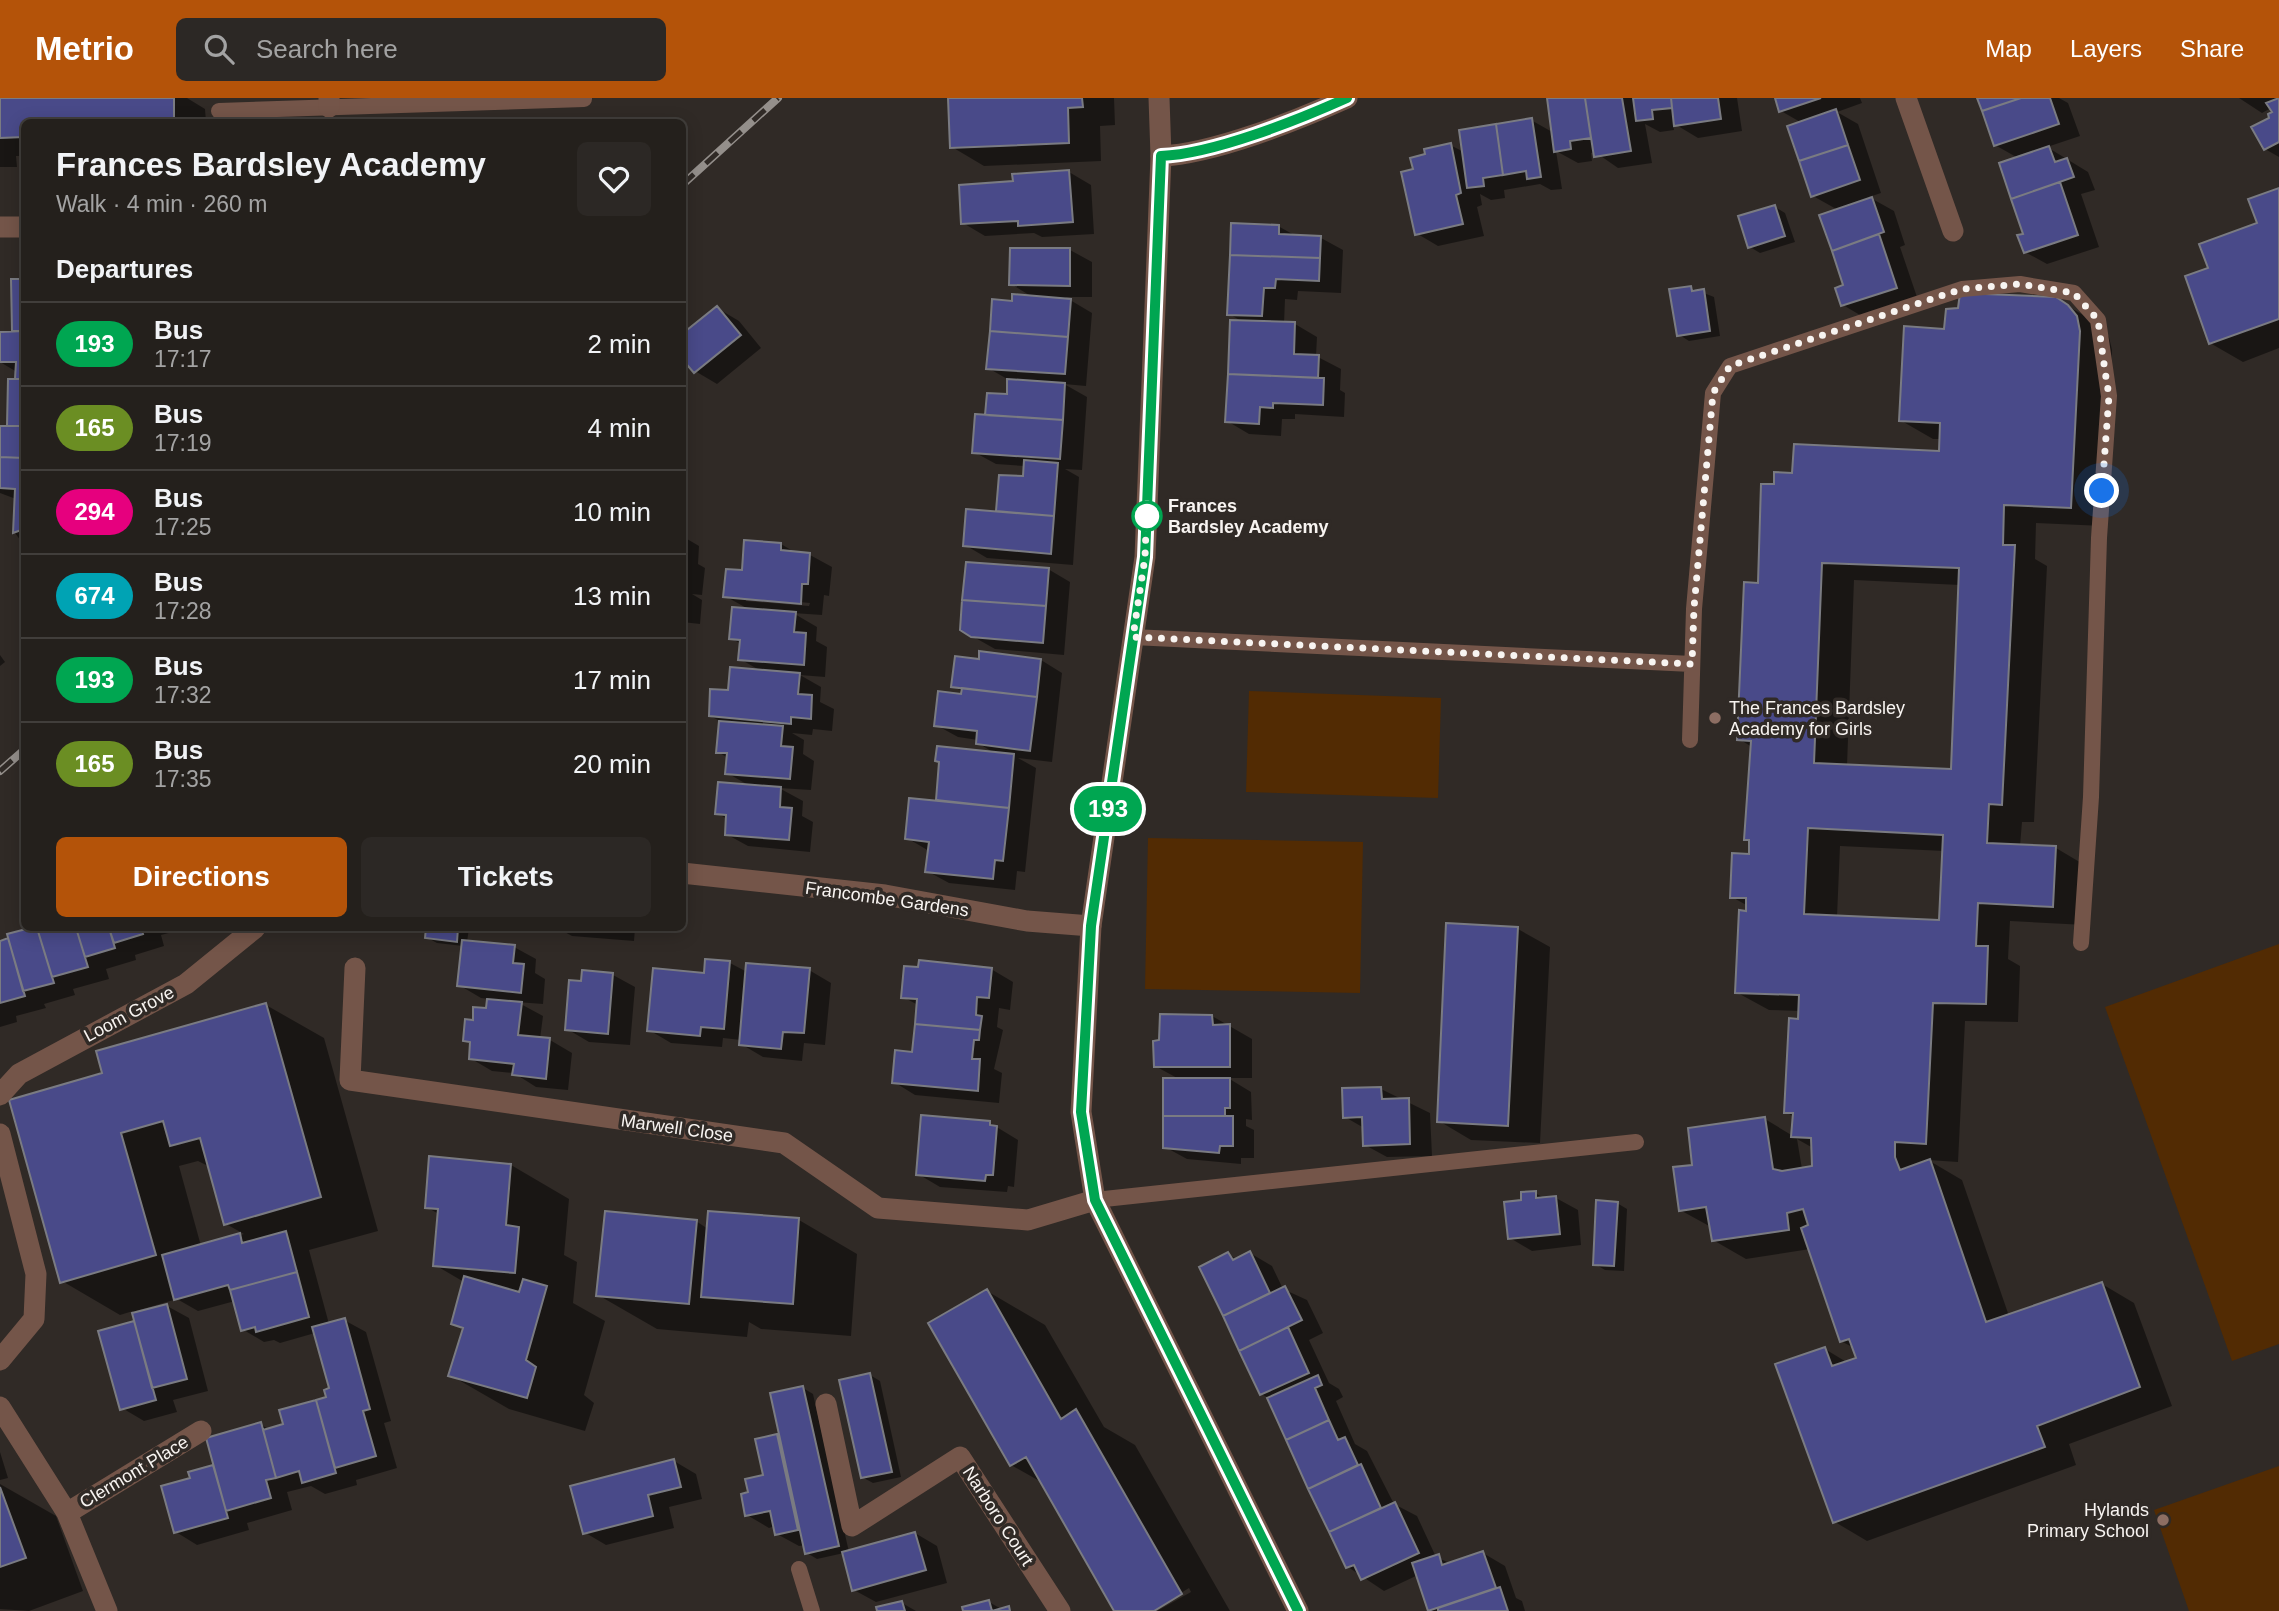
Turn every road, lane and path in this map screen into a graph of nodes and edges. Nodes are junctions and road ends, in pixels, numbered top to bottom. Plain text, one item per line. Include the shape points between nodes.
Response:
1 (1159, 98) edge
2 (1347, 98) edge
3 (1906, 98) edge
4 (584, 99) edge
5 (329, 103) edge
6 (219, 111) dead end
7 (1161, 156) junction
8 (0, 227) edge
9 (21, 228) edge
10 (1953, 232) dead end
11 (1133, 637) junction
12 (1692, 664) junction
13 (1690, 740) dead end
14 (686, 873) edge
15 (1091, 926) junction
16 (251, 931) edge
17 (2081, 943) dead end
18 (355, 968) dead end
19 (0, 1095) edge
20 (0, 1134) edge
21 (1636, 1142) dead end
22 (1095, 1200) junction
23 (0, 1360) edge
24 (826, 1404) dead end
25 (0, 1407) edge
26 (201, 1430) dead end
27 (67, 1513) junction
28 (799, 1569) dead end
29 (107, 1611) edge
30 (812, 1611) edge
31 (1060, 1611) edge
32 (1298, 1611) edge

1 - 7 street
2 - 7 street via 1184,155
3 - 10 street
4 - 5 lane
5 - 6 lane
7 - 11 street via 1145,557
8 - 9 street
11 - 12 lane
11 - 15 street
12 - 13 lane
12 - 17 lane via 1713,393 1730,366 1962,289 2020,284 2074,293 2098,320 2109,396
14 - 15 street, Francombe Gardens via 885,895 1027,921
15 - 22 street via 1081,1112
16 - 19 street, Loom Grove via 186,984 19,1074
18 - 22 street, Marwell Close via 350,1080 784,1143 878,1208 1028,1220
20 - 23 street via 36,1274 34,1319
21 - 22 lane
22 - 32 street
24 - 31 street, Narboro Court via 852,1526 960,1457
25 - 27 street
26 - 27 street, Clermont Place
27 - 29 street
28 - 30 lane

